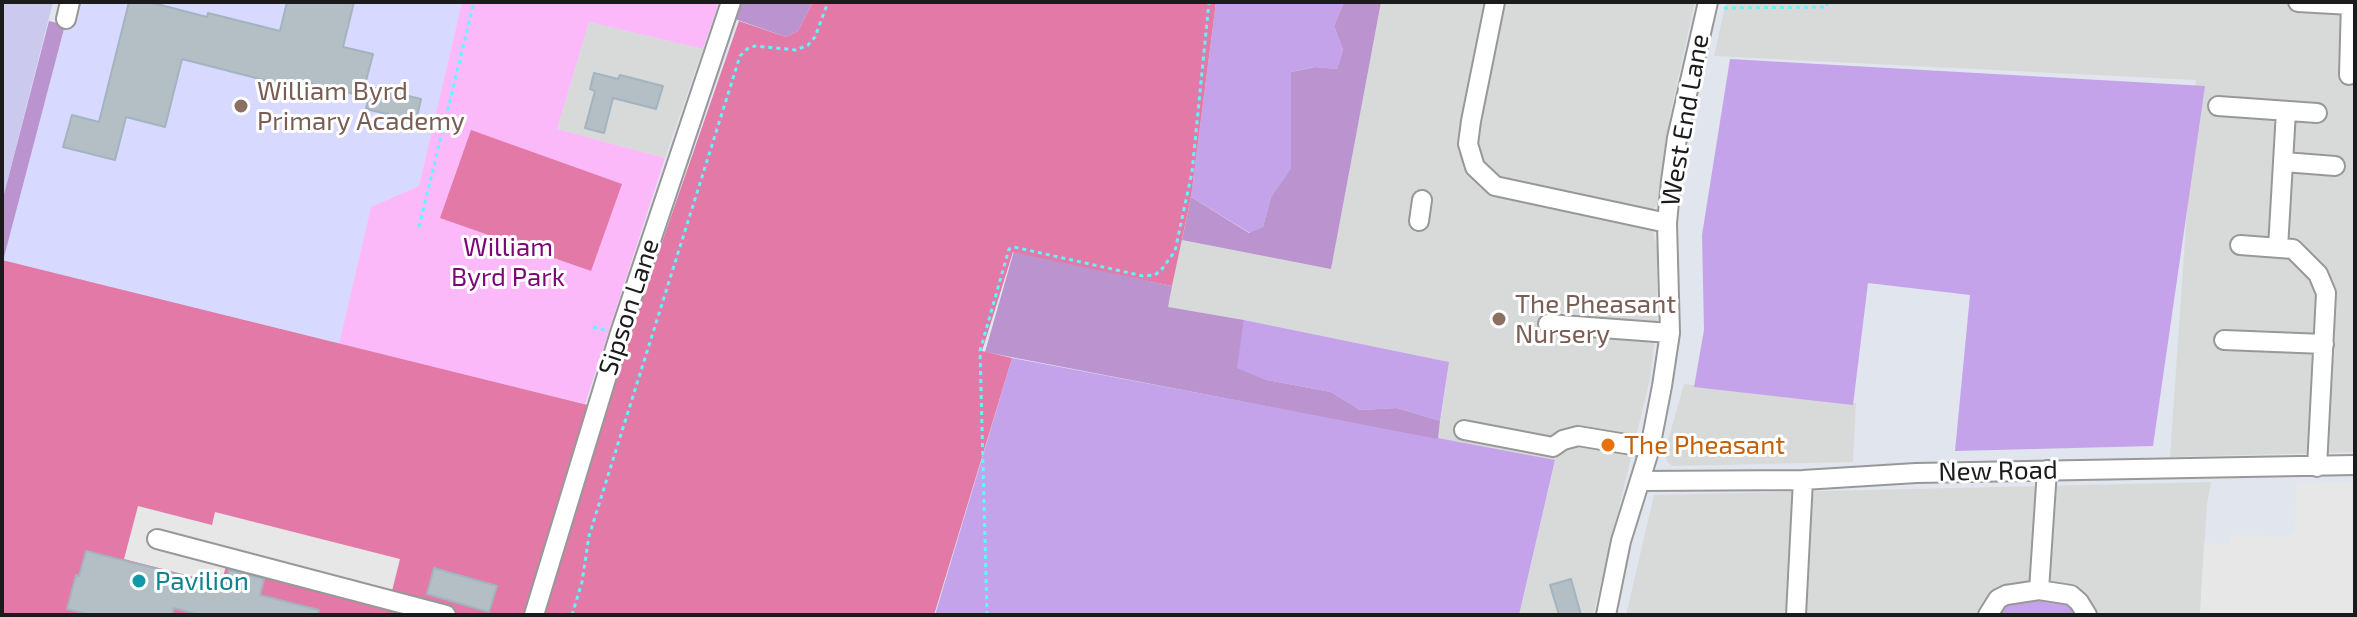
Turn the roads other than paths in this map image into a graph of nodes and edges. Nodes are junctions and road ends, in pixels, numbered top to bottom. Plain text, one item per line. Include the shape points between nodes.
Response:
1 (731, 2) edge
2 (1495, 2) edge
3 (2298, 2) edge
4 (2351, 4) edge
5 (1714, 5) edge
6 (2349, 75) dead end
7 (2218, 106) dead end
8 (2286, 111) junction
9 (2317, 113) dead end
10 (2284, 162) junction
11 (2335, 166) dead end
12 (1422, 200) dead end
13 (1419, 221) dead end
14 (1667, 223) junction
15 (2240, 245) dead end
16 (2278, 248) junction
17 (1548, 324) dead end
18 (1670, 333) junction
19 (2224, 340) dead end
20 (2324, 344) junction
21 (1464, 430) dead end
22 (1650, 448) junction
23 (2355, 465) edge
24 (2317, 467) junction
25 (2047, 470) junction
26 (1803, 480) junction
27 (1641, 481) junction
28 (157, 539) dead end
29 (2039, 590) junction
30 (446, 615) edge
31 (534, 615) edge
32 (1606, 615) edge
33 (1796, 615) edge
34 (1988, 615) edge
35 (2087, 615) edge

1 - 31 street, Sipson Lane via 620,333
2 - 14 street via 1468,144 1475,167 1495,186
3 - 4 street
4 - 6 street
5 - 14 street, West End Lane via 1677,138
7 - 8 street
8 - 9 street
8 - 10 street
10 - 11 street
10 - 16 street
12 - 13 street
14 - 18 street, West End Lane
15 - 16 street
16 - 20 street via 2293,249 2318,274 2326,293
17 - 18 street
18 - 22 street, West End Lane
19 - 20 street
20 - 24 street
21 - 22 street via 1553,447 1578,436
22 - 27 street, West End Lane
23 - 24 street, New Road
24 - 25 street, New Road
25 - 26 street, New Road
25 - 29 street
26 - 27 street, New Road
26 - 33 street
27 - 32 street, West End Lane via 1621,541
28 - 30 street
29 - 34 street via 2006,595
29 - 35 street via 2071,595

